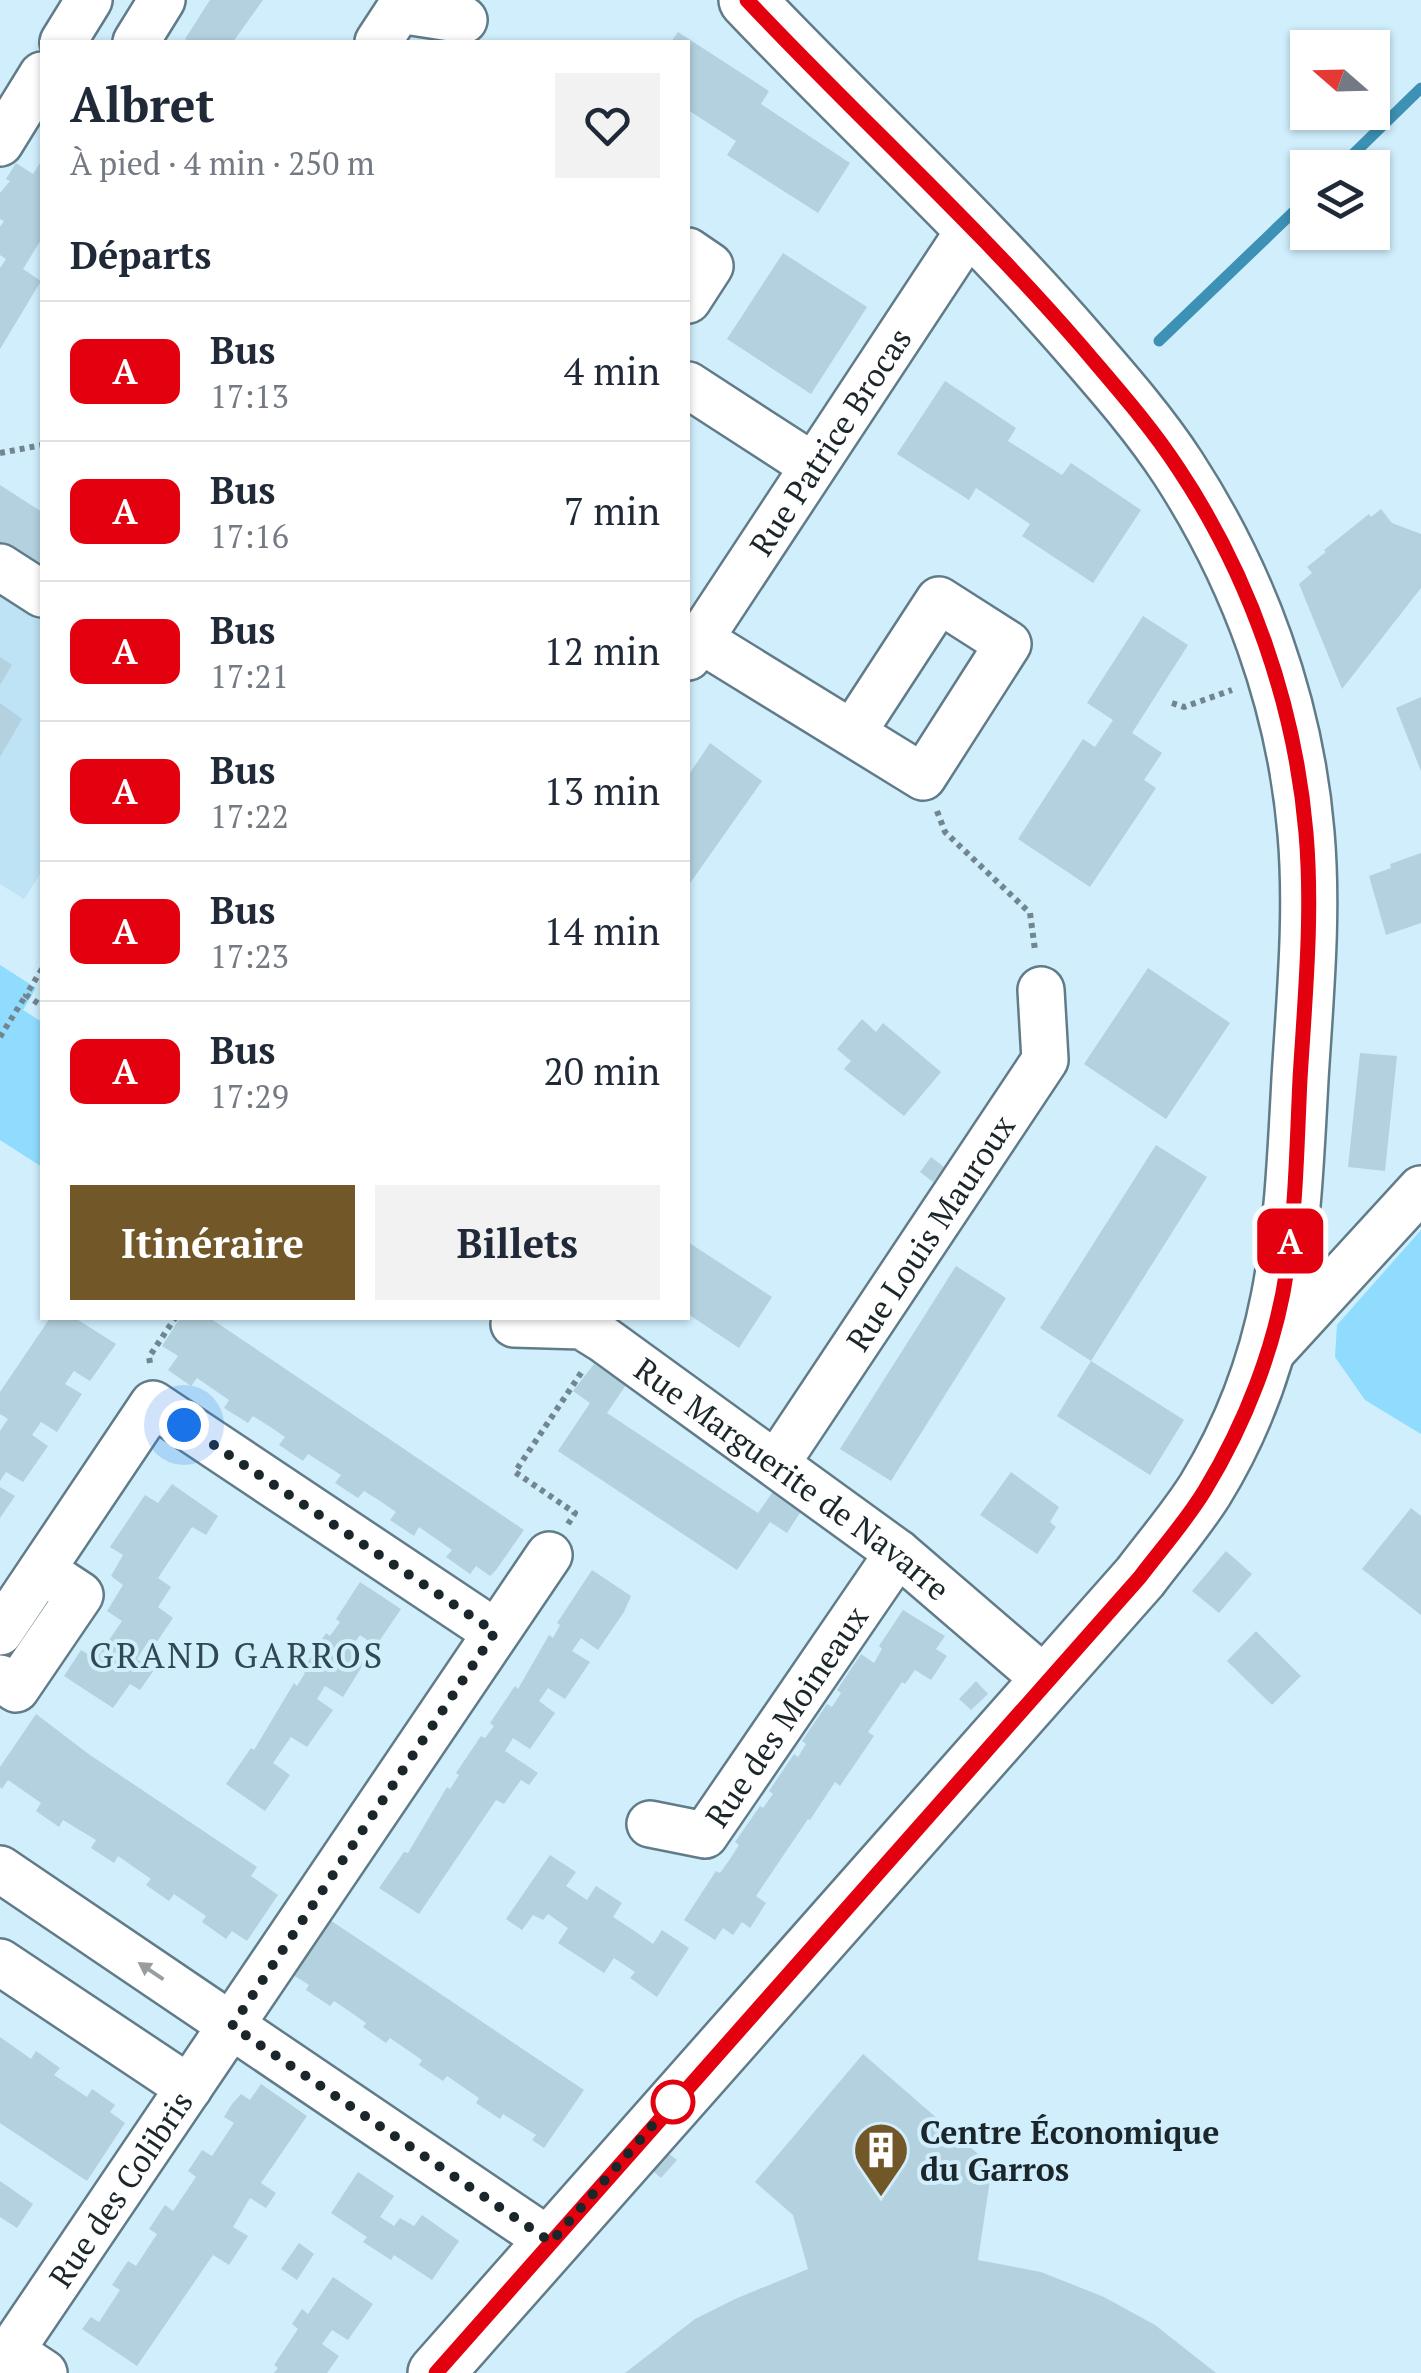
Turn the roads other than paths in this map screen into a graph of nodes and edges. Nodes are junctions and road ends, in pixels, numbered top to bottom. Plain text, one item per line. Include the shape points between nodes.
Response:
1 (89, 0) edge
2 (162, 0) edge
3 (747, 0) edge
4 (464, 20) dead end
5 (64, 40) edge
6 (137, 40) edge
7 (379, 40) edge
8 (40, 78) edge
9 (0, 143) edge
10 (972, 226) junction
11 (690, 251) edge
12 (690, 297) edge
13 (690, 385) edge
14 (814, 466) junction
15 (0, 567) edge
16 (40, 593) edge
17 (694, 648) edge
18 (853, 732) junction
19 (1041, 990) road end
20 (1421, 1189) edge
21 (514, 1324) dead end
22 (1266, 1358) junction
23 (776, 1464) junction
24 (898, 1553) junction
25 (549, 1555) road end
26 (42, 1570) junction
27 (0, 1632) edge
28 (495, 1632) junction
29 (0, 1678) edge
30 (1047, 1682) junction
31 (650, 1824) dead end
32 (0, 1869) edge
33 (0, 1962) edge
34 (232, 2026) junction
35 (189, 2088) junction
36 (551, 2242) junction
37 (18, 2364) edge
38 (436, 2373) edge

1 - 5 street
2 - 6 street
3 - 10 street
4 - 7 street via 399,10
8 - 9 street
10 - 14 street, Rue Patrice Brocas
10 - 22 street via 1104,372 1176,465 1219,536 1276,673 1306,834 1308,924 1290,1238
11 - 12 street via 710,266
13 - 14 street
14 - 17 street, Rue Patrice Brocas
15 - 16 street
17 - 18 street
18 - 18 street via 923,777 1008,644 938,600
19 - 23 street, Rue Louis Mauroux via 1045,1060
20 - 22 street
21 - 23 street, Rue Marguerite de Navarre via 582,1326
22 - 30 street via 1202,1496
23 - 24 street, Rue Marguerite de Navarre
24 - 30 street, Rue Marguerite de Navarre
24 - 31 street, Rue des Moineaux via 705,1835
25 - 28 street, Rue des Colibris
26 - 27 street
26 - 28 street via 153,1404
26 - 29 street via 80,1595 16,1690
28 - 34 street, Rue des Colibris
30 - 36 street
34 -> 32 street
33 - 35 street
34 - 35 street, Rue des Colibris
34 - 36 street
35 - 37 street, Rue des Colibris
36 - 38 street

